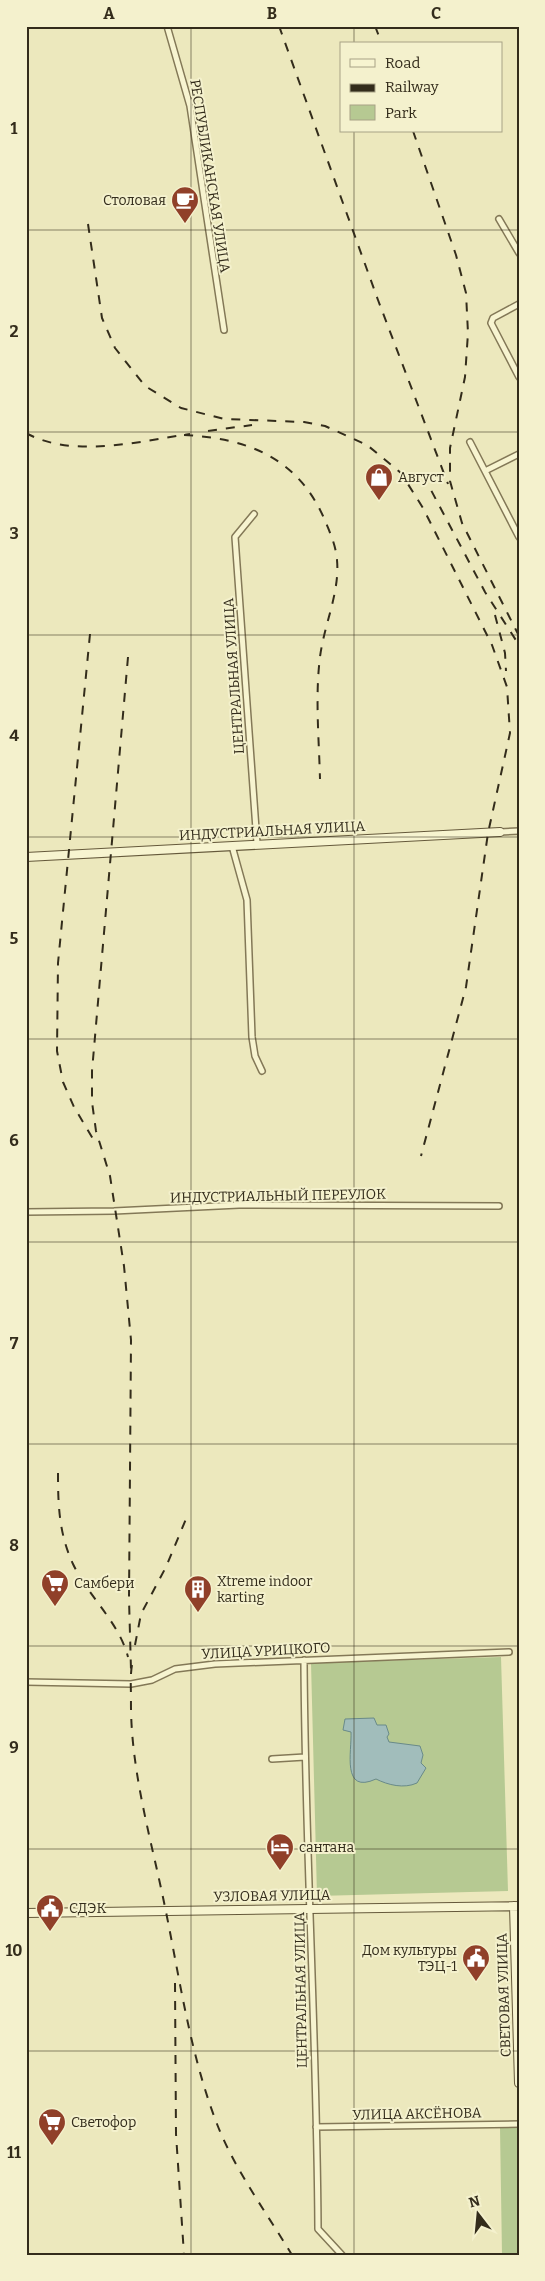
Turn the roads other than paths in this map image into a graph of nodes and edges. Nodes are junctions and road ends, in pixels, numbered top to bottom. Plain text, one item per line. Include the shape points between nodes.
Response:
1 (167, 26) edge
2 (499, 220) dead end
3 (519, 253) edge
4 (519, 304) edge
5 (224, 330) dead end
6 (519, 377) edge
7 (470, 442) dead end
8 (519, 454) edge
9 (485, 471) junction
10 (254, 514) dead end
11 (519, 537) edge
12 (519, 831) edge
13 (500, 832) joint
14 (257, 844) junction
15 (232, 846) junction
16 (26, 857) edge
17 (262, 1071) dead end
18 (499, 1206) dead end
19 (26, 1212) edge
20 (509, 1652) dead end
21 (304, 1660) junction
22 (26, 1682) edge
23 (305, 1757) junction
24 (272, 1759) dead end
25 (516, 1906) edge
26 (311, 1908) junction
27 (26, 1913) edge
28 (519, 2083) edge
29 (519, 2124) edge
30 (316, 2127) junction
31 (342, 2255) edge

1 - 5 street, РЕСПУБЛИКАНСКАЯ УЛИЦА via 190,106
2 - 3 street
4 - 6 street via 493,318 491,323
7 - 9 street
8 - 9 street
9 - 11 street
10 - 14 street, ЦЕНТРАЛЬНАЯ УЛИЦА via 235,536
12 - 13 street, ИНДУСТРИАЛЬНАЯ УЛИЦА
13 - 14 street, ИНДУСТРИАЛЬНАЯ УЛИЦА
14 - 15 street, ИНДУСТРИАЛЬНАЯ УЛИЦА
15 - 16 street, ИНДУСТРИАЛЬНАЯ УЛИЦА
15 - 17 street via 246,900 252,1036 255,1056
18 - 19 street, ИНДУСТРИАЛЬНЫЙ ПЕРЕУЛОК via 239,1205
20 - 21 street, УЛИЦА УРИЦКОГО
21 - 22 street, УЛИЦА УРИЦКОГО via 175,1669 152,1680 131,1684
21 - 23 street, ЦЕНТРАЛЬНАЯ УЛИЦА
23 - 24 street
23 - 26 street, ЦЕНТРАЛЬНАЯ УЛИЦА
25 - 26 street, УЗЛОВАЯ УЛИЦА
25 - 28 street, СВЕТОВАЯ УЛИЦА
26 - 27 street, УЗЛОВАЯ УЛИЦА
26 - 30 street, ЦЕНТРАЛЬНАЯ УЛИЦА
29 - 30 street, УЛИЦА АКСЁНОВА
30 - 31 street, ЦЕНТРАЛЬНАЯ УЛИЦА via 318,2228

